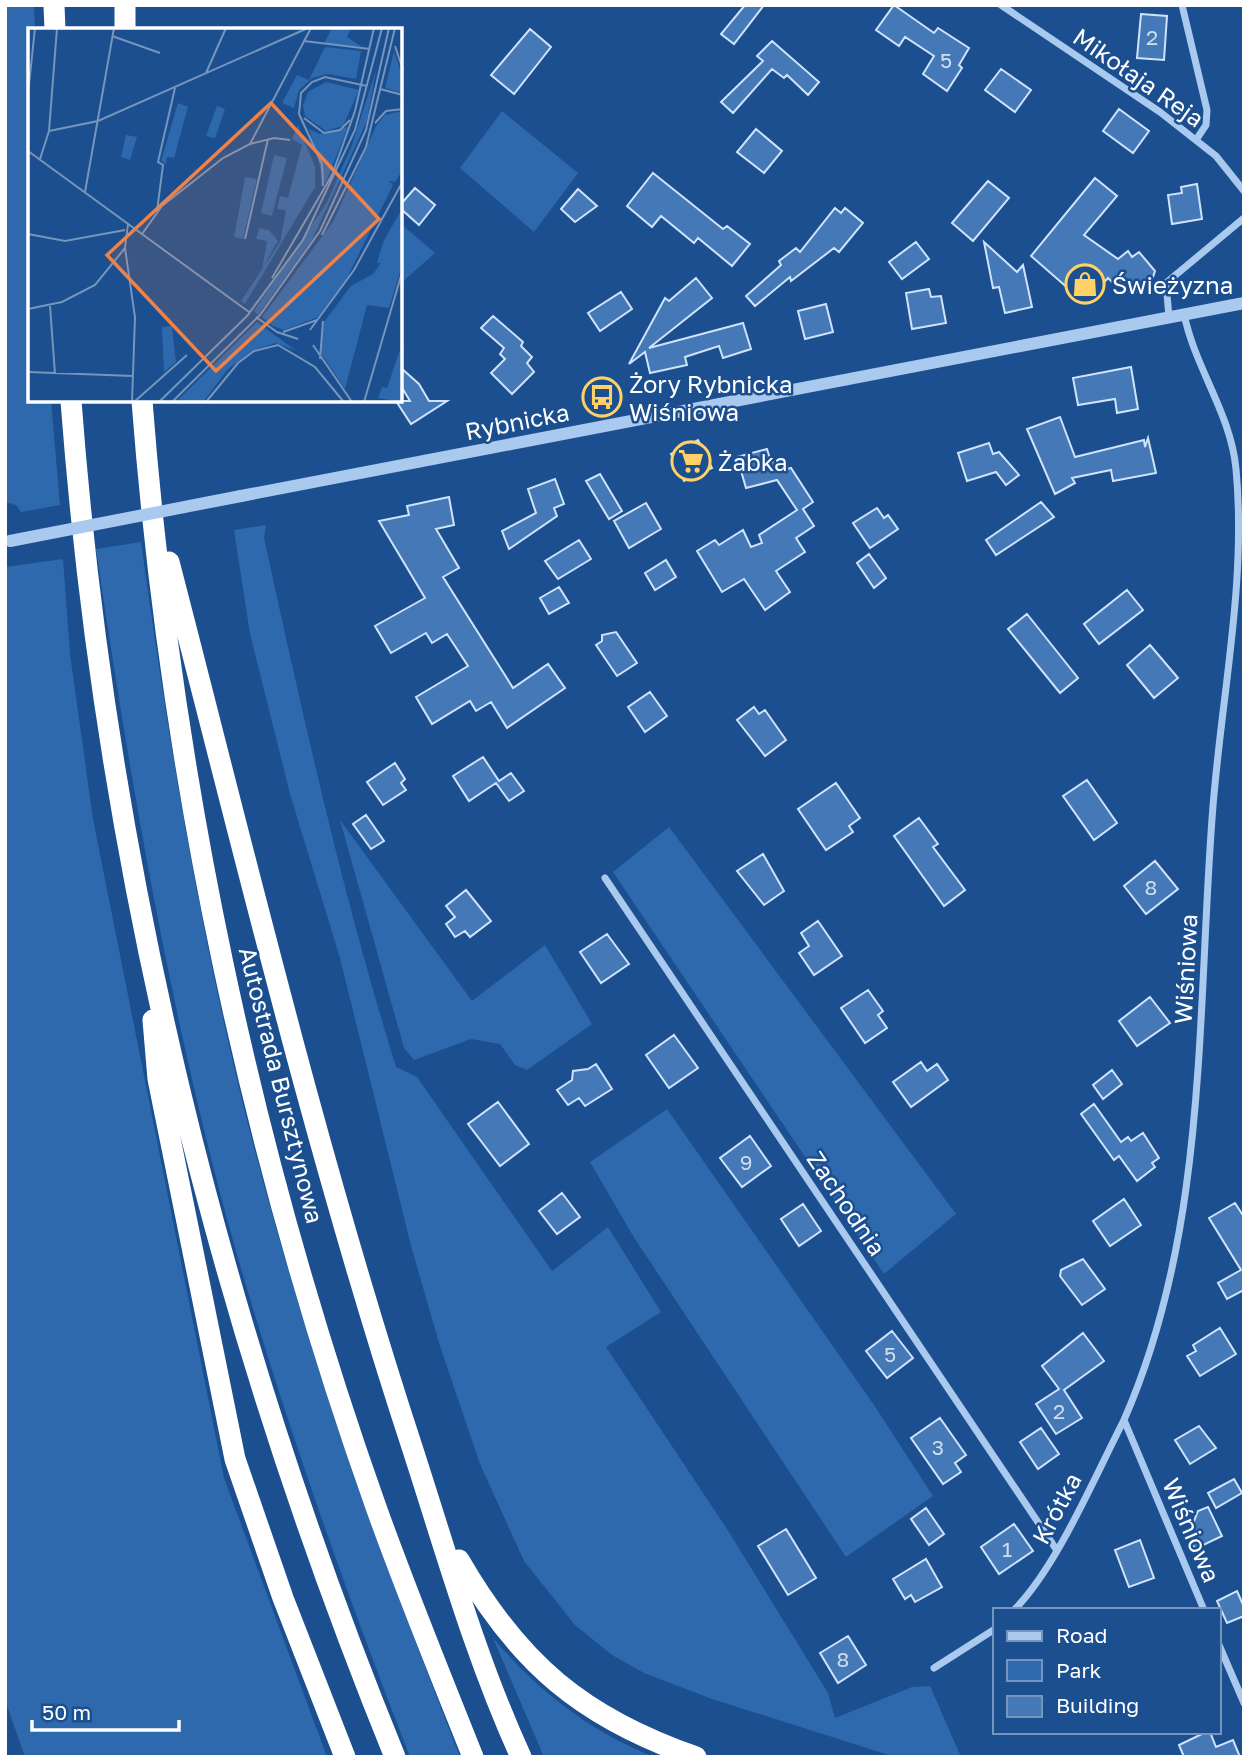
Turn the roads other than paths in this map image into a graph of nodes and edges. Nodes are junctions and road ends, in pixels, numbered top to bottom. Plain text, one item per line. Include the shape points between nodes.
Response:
1 (54, 5) edge
2 (125, 5) edge
3 (1001, 5) edge
4 (1182, 5) edge
5 (55, 28) edge
6 (125, 28) edge
7 (1196, 139) junction
8 (1244, 191) edge
9 (1244, 218) edge
10 (1244, 303) edge
11 (1184, 314) junction
12 (1169, 317) junction
13 (71, 402) edge
14 (142, 402) edge
15 (149, 482) junction
16 (1241, 525) edge
17 (8, 541) edge
18 (605, 878) dead end
19 (148, 949) junction
20 (1124, 1420) junction
21 (435, 1519) junction
22 (1056, 1549) junction
23 (1016, 1608) edge
24 (1203, 1608) edge
25 (993, 1630) edge
26 (1221, 1650) edge
27 (934, 1668) dead end
28 (1244, 1703) edge
29 (345, 1757) edge
30 (395, 1757) edge
31 (473, 1757) edge
32 (521, 1757) edge
33 (696, 1757) edge

1 - 5 highway
2 - 6 highway
3 - 7 street, Mikołaja Reja
4 - 7 street via 1207,110 1206,125
7 - 8 street, Mikołaja Reja
9 - 12 street via 1166,283
10 - 11 street, Rybnicka
11 - 12 street, Rybnicka
11 - 16 street, Wiśniowa via 1232,441
12 - 17 street, Rybnicka, bridge
13 - 19 highway via 85,557 105,702
14 - 15 highway, Autostrada Bursztynowa
15 - 21 highway via 341,1224
15 - 31 highway, Autostrada Bursztynowa via 166,629 210,892 284,1210 376,1506
16 - 20 street, Wiśniowa via 1212,819 1200,1061 1185,1188 1170,1283 1144,1375
18 - 22 street, Zachodnia
19 - 29 highway via 158,1079 235,1459
19 - 30 highway via 206,1196 251,1355 314,1547
20 - 22 street, Krótka
20 - 24 street, Wiśniowa
21 - 32 highway
21 - 33 highway via 482,1601 552,1681 621,1727
22 - 23 street, Krótka
25 - 27 street
26 - 28 street

